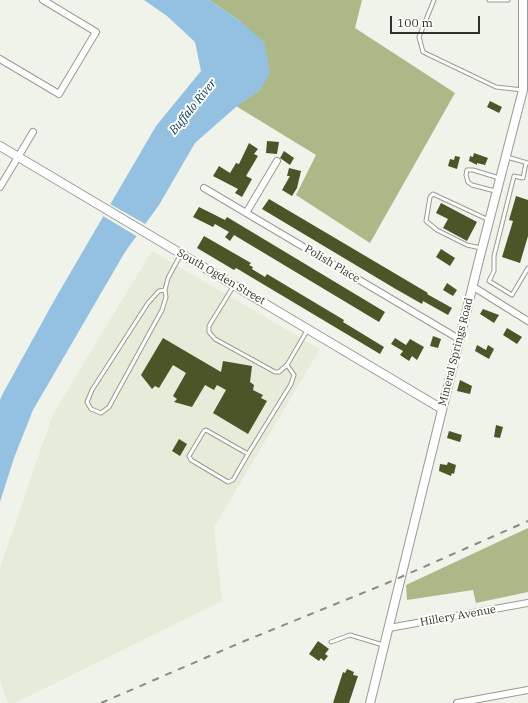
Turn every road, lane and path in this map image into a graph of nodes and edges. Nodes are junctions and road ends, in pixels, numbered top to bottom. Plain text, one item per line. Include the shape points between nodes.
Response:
1 (43, 0) edge
2 (434, 0) edge
3 (489, 0) edge
4 (508, 0) edge
5 (522, 0) edge
6 (0, 59) edge
7 (523, 90) junction
8 (33, 132) dead end
9 (0, 146) edge
10 (18, 157) junction
11 (506, 157) junction
12 (277, 162) dead end
13 (527, 163) edge
14 (500, 179) junction
15 (0, 188) edge
16 (204, 188) dead end
17 (497, 191) junction
18 (246, 213) junction
19 (490, 221) junction
20 (483, 248) junction
21 (181, 254) junction
22 (528, 268) edge
23 (234, 285) junction
24 (472, 286) junction
25 (165, 290) junction
26 (528, 321) edge
27 (308, 329) junction
28 (459, 339) junction
29 (287, 365) junction
30 (442, 409) junction
31 (248, 454) junction
32 (528, 603) edge
33 (389, 628) junction
34 (331, 642) dead end
35 (384, 646) junction
36 (528, 690) edge
37 (466, 702) edge
38 (370, 703) edge
39 (457, 703) edge

1 - 6 street via 96,32 59,94
2 - 7 lane via 419,38 423,52 496,87
3 - 4 lane
5 - 7 street, Mineral Springs Road
7 - 11 street, Mineral Springs Road
8 - 10 street
9 - 10 street, South Ogden Street
10 - 15 street
10 - 21 street, South Ogden Street
11 - 13 lane
11 - 14 street, Mineral Springs Road
12 - 18 street
13 - 22 lane via 523,178 514,176 490,281 512,295
14 - 17 street, Mineral Springs Road
14 - 17 lane via 467,170 468,182 472,185
16 - 18 street, Polish Place
17 - 19 street, Mineral Springs Road
18 - 28 street, Polish Place
19 - 20 street, Mineral Springs Road
19 - 20 lane via 433,194 430,197 426,221 436,230
20 - 24 street, Mineral Springs Road
21 - 23 street, South Ogden Street
21 - 25 lane via 169,274
23 - 27 street, South Ogden Street
23 - 29 lane via 209,332 215,339 275,372 279,372
24 - 26 street
24 - 28 street, Mineral Springs Road
25 - 25 lane via 159,291 148,303 92,390 87,402 91,409 100,413 109,406 162,310 166,297
27 - 29 lane
27 - 30 street, South Ogden Street
28 - 30 street, Mineral Springs Road
29 - 31 lane via 294,375
30 - 33 street, Mineral Springs Road
31 - 31 lane via 231,482 191,460 190,456 206,430
32 - 33 street, Hillery Avenue
33 - 35 street, Mineral Springs Road
34 - 35 lane via 350,635
35 - 38 street, Mineral Springs Road
36 - 37 street
37 - 39 street

